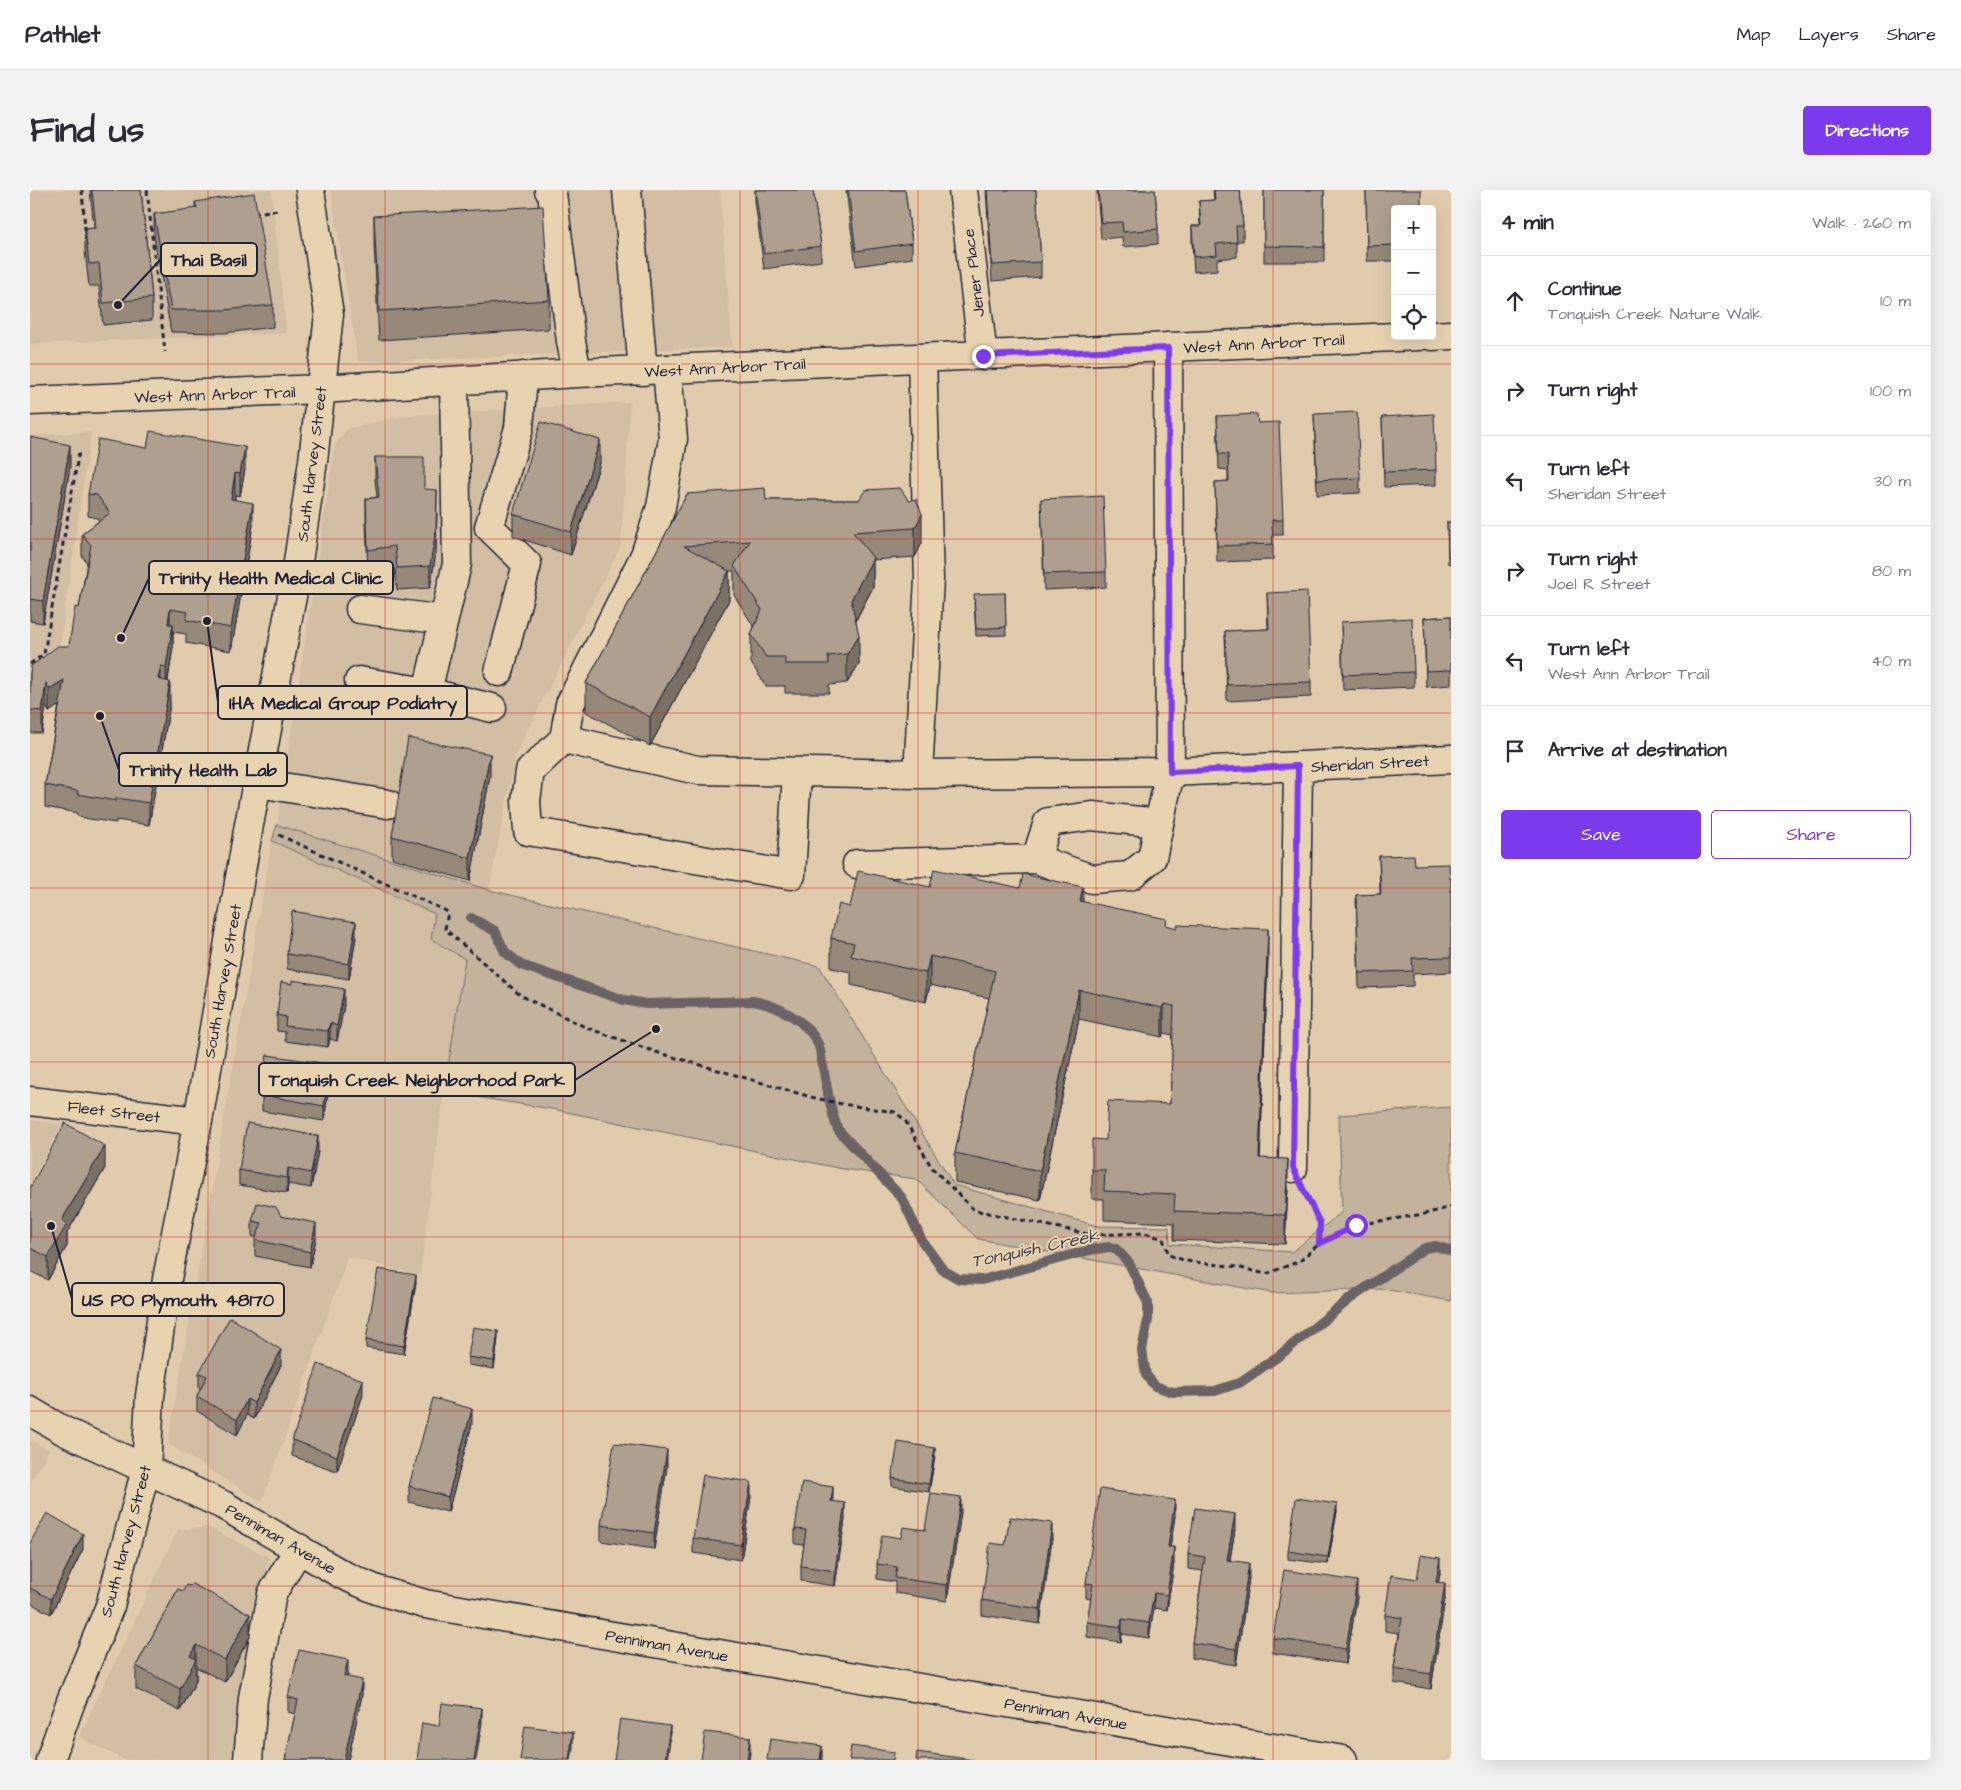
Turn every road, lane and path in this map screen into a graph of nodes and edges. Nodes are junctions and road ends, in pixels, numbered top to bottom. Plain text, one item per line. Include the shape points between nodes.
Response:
1 (82, 190) edge
2 (147, 190) edge
3 (310, 190) edge
4 (549, 190) edge
5 (627, 190) edge
6 (964, 190) edge
7 (279, 210) dead end
8 (249, 214) edge
9 (86, 243) edge
10 (1451, 335) edge
11 (1436, 336) edge
12 (1391, 337) edge
13 (1168, 348) junction
14 (165, 352) dead end
15 (983, 356) junction
16 (922, 358) junction
17 (655, 370) junction
18 (577, 373) junction
19 (524, 376) junction
20 (454, 381) junction
21 (321, 389) junction
22 (30, 401) edge
23 (79, 451) dead end
24 (360, 609) dead end
25 (444, 620) junction
26 (30, 664) edge
27 (499, 672) dead end
28 (359, 681) dead end
29 (427, 692) junction
30 (492, 708) dead end
31 (564, 739) junction
32 (1451, 759) edge
33 (1298, 766) junction
34 (797, 772) junction
35 (1170, 772) junction
36 (918, 774) junction
37 (258, 783) junction
38 (388, 804) dead end
39 (1159, 823) junction
40 (249, 825) junction
41 (1036, 859) junction
42 (857, 864) dead end
43 (30, 1101) edge
44 (198, 1121) junction
45 (1293, 1168) joint
46 (1451, 1206) edge
47 (1319, 1244) junction
48 (30, 1412) edge
49 (146, 1469) junction
50 (299, 1548) junction
51 (50, 1760) edge
52 (248, 1760) edge
53 (1343, 1760) edge

1 - 9 path
2 - 14 path
3 - 21 street, South Harvey Street via 329,314
4 - 18 street via 552,193
5 - 17 street
6 - 15 street, Jener Place
7 - 8 path
10 - 11 street
12 - 13 street, West Ann Arbor Trail
13 - 15 street, West Ann Arbor Trail
13 - 35 street
15 - 16 street, West Ann Arbor Trail
16 - 17 street, West Ann Arbor Trail
16 - 36 street via 929,579
17 - 18 street, West Ann Arbor Trail
17 - 31 street via 673,439 661,507 645,555 570,704
18 - 19 street, West Ann Arbor Trail
19 - 20 street, West Ann Arbor Trail
19 - 27 street via 519,428 489,527 527,564
20 - 21 street, West Ann Arbor Trail
20 - 25 street via 457,564
21 - 22 street, West Ann Arbor Trail
21 - 37 street, South Harvey Street via 296,575
23 - 26 path via 44,654
24 - 25 street
25 - 29 street
28 - 29 street
29 - 30 street
31 - 34 street, Sheridan Street via 697,770
31 - 34 street via 530,771 526,802 528,831 791,875
32 - 33 street, Sheridan Street
33 - 35 street, Sheridan Street
33 - 45 street
34 - 36 street, Sheridan Street
35 - 36 street, Sheridan Street
35 - 39 street
37 - 38 street
37 - 40 street, South Harvey Street
39 - 41 street via 1092,816 1048,822
39 - 41 street via 1152,858 1130,876 1092,879
40 - 44 street, South Harvey Street
40 - 47 path via 285,836 448,912 445,929 520,995 587,1028 656,1052 811,1097 895,1112 905,1120 932,1168 974,1210 1093,1235 1145,1233 1163,1239 1169,1254 1186,1261 1266,1274 1300,1261
41 - 42 street
43 - 44 street, Fleet Street
44 - 49 street, South Harvey Street via 167,1279 150,1396
45 - 47 path via 1320,1223
46 - 47 path via 1424,1214 1356,1225
48 - 49 street, Penniman Avenue
49 - 50 street, Penniman Avenue via 223,1504
49 - 51 street, South Harvey Street via 110,1606
50 - 52 street via 272,1594 253,1698
50 - 53 street, Penniman Avenue via 343,1575 377,1590 425,1604

